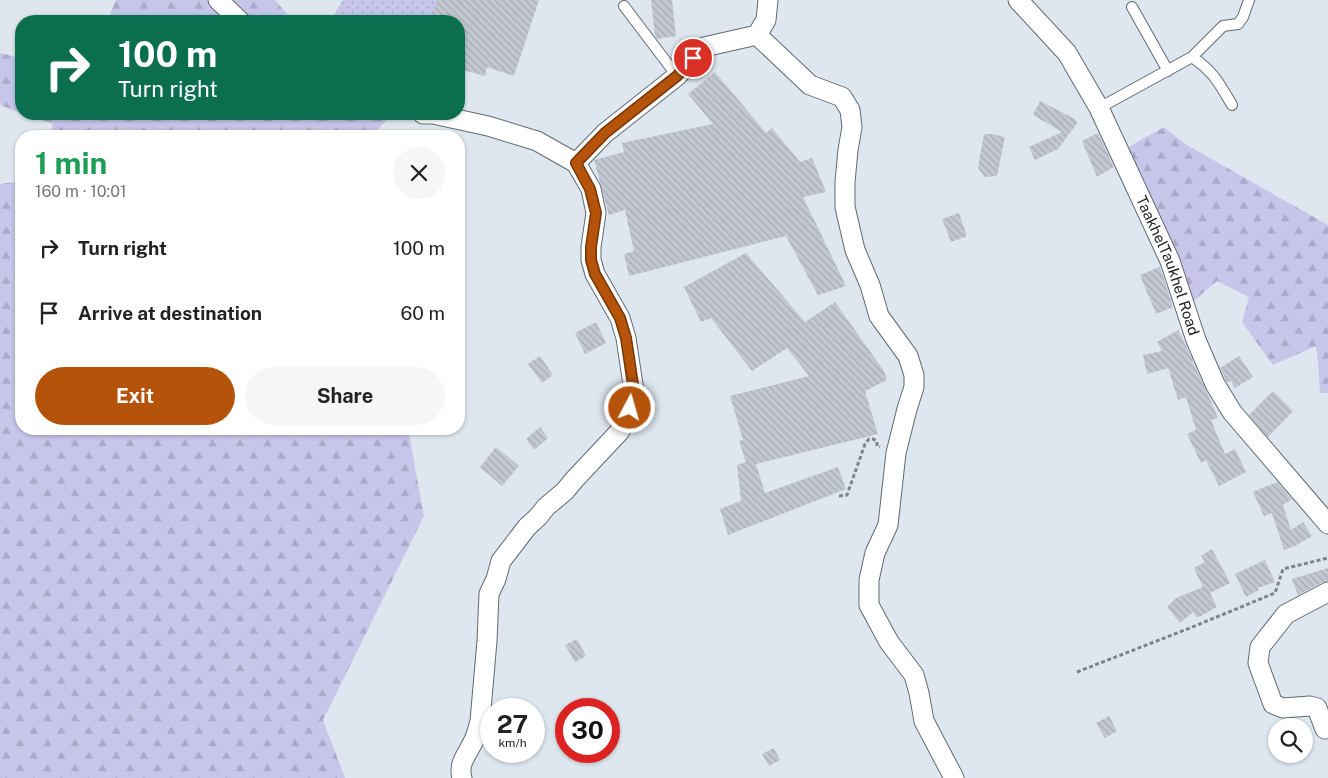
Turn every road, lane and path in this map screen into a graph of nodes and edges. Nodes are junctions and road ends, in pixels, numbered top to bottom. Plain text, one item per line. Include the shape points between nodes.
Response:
1 (218, 0) edge
2 (768, 0) edge
3 (1018, 0) edge
4 (1249, 0) edge
5 (624, 6) dead end
6 (1132, 7) dead end
7 (234, 15) edge
8 (757, 35) junction
9 (1192, 57) junction
10 (1168, 71) junction
11 (677, 76) junction
12 (1232, 105) dead end
13 (1099, 108) junction
14 (460, 120) edge
15 (576, 163) junction
16 (877, 441) dead end
17 (839, 496) dead end
18 (1328, 524) edge
19 (1328, 558) edge
20 (1328, 592) edge
21 (1077, 672) dead end
22 (1325, 729) dead end
23 (462, 778) edge
24 (954, 778) edge

1 - 7 street
2 - 8 street via 766,20
3 - 13 street, TaakhelTaukhel Road via 1067,52
4 - 9 lane via 1238,24 1223,26
5 - 11 lane
6 - 10 lane
8 - 11 street via 704,47
8 - 24 street via 810,85 842,97 850,110 852,127 845,207 855,250 879,316 908,356 914,375 914,387 896,453 888,525 875,553 869,580 869,605 888,642 914,675 924,721
9 - 10 lane
9 - 12 lane via 1215,76
10 - 13 lane
11 - 15 street via 605,133
13 - 18 street, TaakhelTaukhel Road via 1170,261 1196,340 1216,384 1232,412
14 - 15 street via 537,141
15 - 23 street via 590,189 596,213 591,260 595,274 620,318 635,398 620,431 527,527 501,561 489,594 480,721 460,771
16 - 17 path via 869,440 865,444 847,495
19 - 21 path via 1283,569 1275,593
20 - 22 street via 1286,614 1260,647 1258,663 1273,704 1283,708 1318,708

